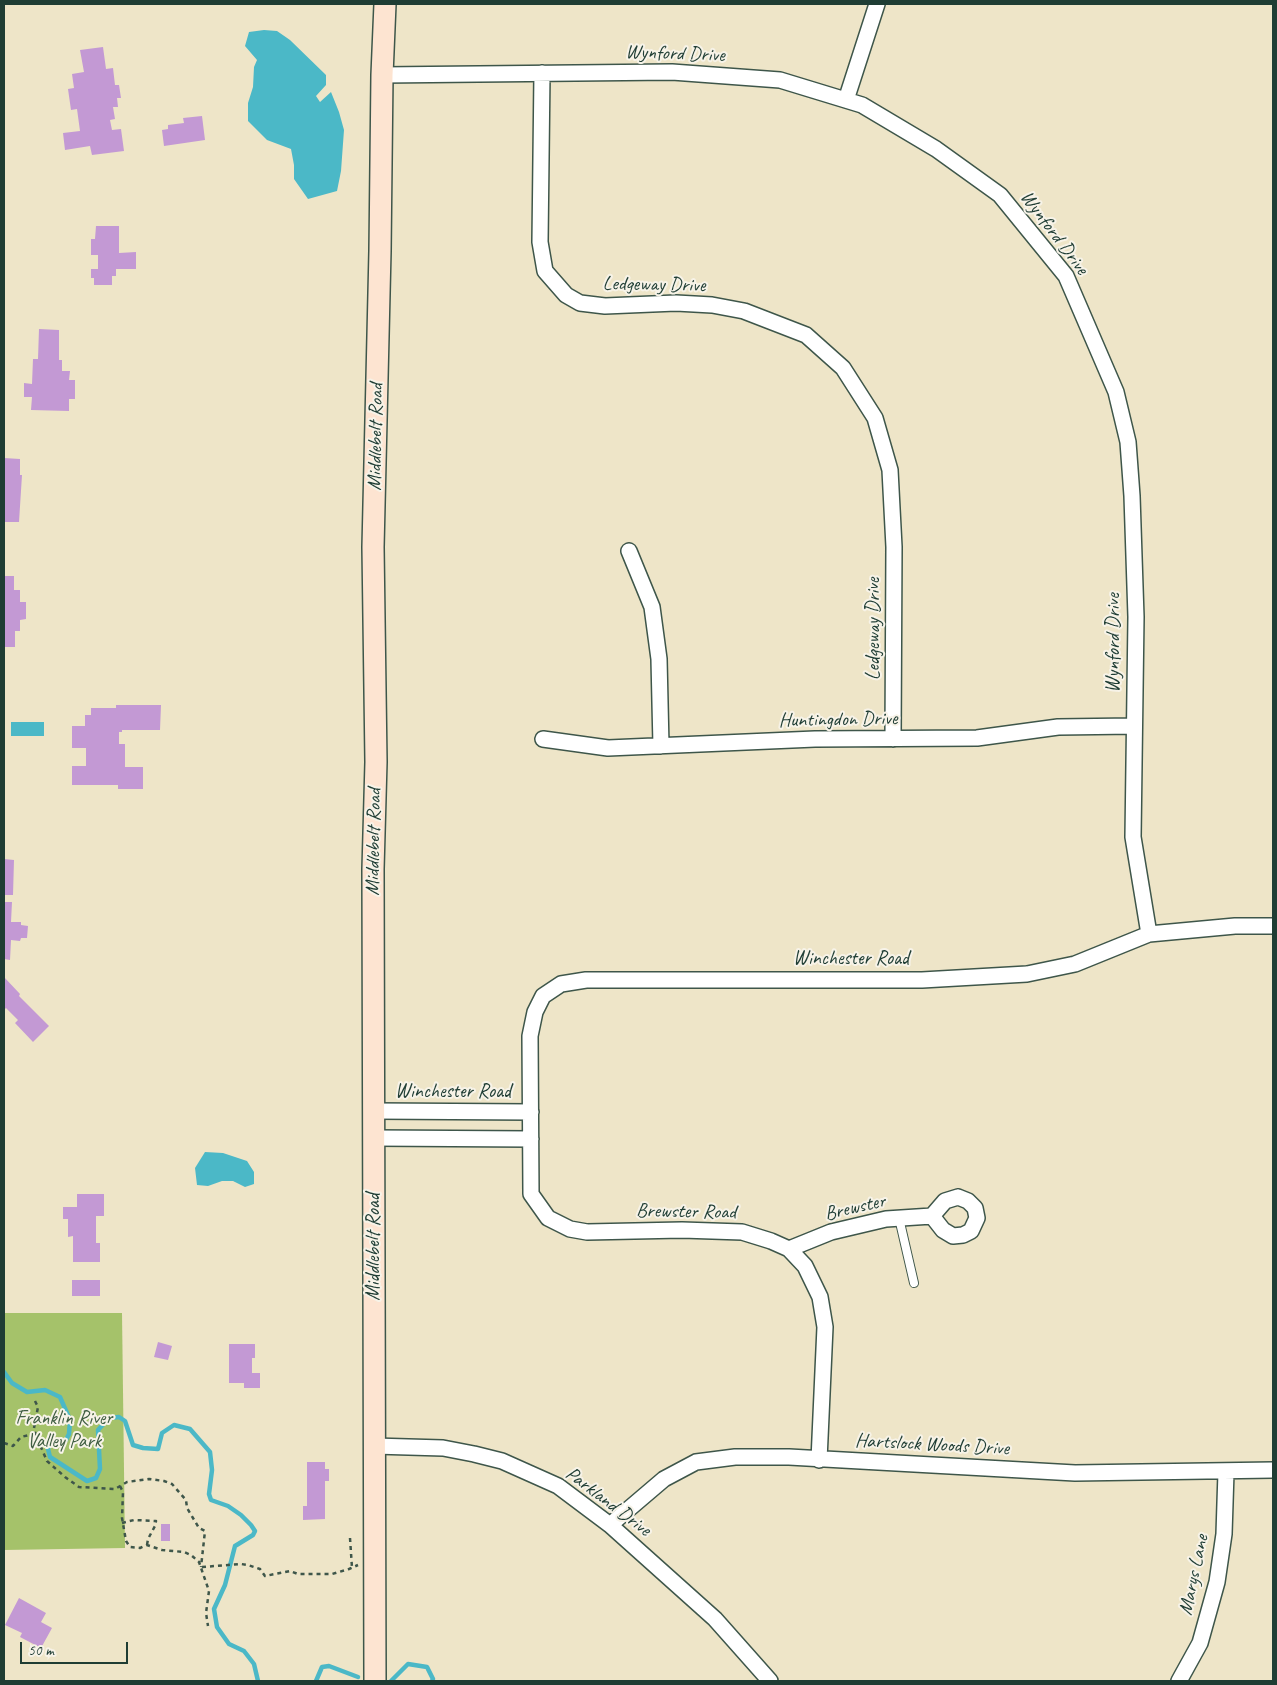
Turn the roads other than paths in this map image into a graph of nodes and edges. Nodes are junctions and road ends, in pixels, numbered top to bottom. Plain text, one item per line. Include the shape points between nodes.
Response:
1 (385, 4) edge
2 (877, 4) edge
3 (542, 73) junction
4 (382, 75) junction
5 (846, 100) junction
6 (629, 551) dead end
7 (1134, 726) junction
8 (544, 739) dead end
9 (893, 739) junction
10 (661, 746) junction
11 (1273, 926) edge
12 (1149, 934) junction
13 (374, 1111) junction
14 (531, 1126) junction
15 (374, 1138) junction
16 (932, 1216) dead end
17 (899, 1218) junction
18 (790, 1250) junction
19 (914, 1283) dead end
20 (374, 1446) junction
21 (819, 1460) junction
22 (1273, 1470) edge
23 (1226, 1472) junction
24 (610, 1525) junction
25 (374, 1681) edge
26 (770, 1681) edge
27 (1179, 1681) edge

1 - 4 street, Middlebelt Road
2 - 5 street
3 - 4 street, Wynford Drive
3 - 5 street, Wynford Drive via 672,72 780,80
3 - 9 street, Ledgeway Drive via 540,242 545,271 566,295 580,303 605,306 712,305 744,311 806,335 843,368 875,418 890,470 894,547
4 - 13 street, Middlebelt Road via 373,547 376,762
5 - 7 street, Wynford Drive via 862,105 936,149 1000,196 1066,276 1116,392 1128,442 1136,616
6 - 10 street via 652,607 659,659
7 - 9 street, Huntingdon Drive via 1058,728 977,738
7 - 12 street, Wynford Drive via 1133,837
8 - 10 street, Huntingdon Drive via 608,748
9 - 10 street, Huntingdon Drive
11 - 12 street, Winchester Road
12 - 14 street, Winchester Road via 1075,964 1027,974 922,980 586,980 561,984 543,996 535,1012 530,1036
13 - 14 street, Winchester Road
13 - 15 street, Middlebelt Road
14 - 15 street
14 - 18 street, Brewster Road via 532,1194 548,1218 570,1229 587,1232 742,1232
15 - 20 street, Middlebelt Road
16 - 17 street, Brewster
17 - 18 street, Brewster via 831,1232
17 - 19 lane
18 - 21 street, Brewster Road via 805,1266 820,1297 825,1327
20 - 24 street, Parkland Drive via 443,1448 502,1461 558,1486
20 - 25 street, Middlebelt Road
21 - 23 street, Hartslock Woods Drive via 1075,1473
21 - 24 street, Hartslock Woods Drive via 735,1457 696,1462 655,1485
22 - 23 street, Hartslock Woods Drive
23 - 27 street, Marys Lane via 1224,1534 1217,1582 1200,1643
24 - 26 street, Parkland Drive via 715,1618

